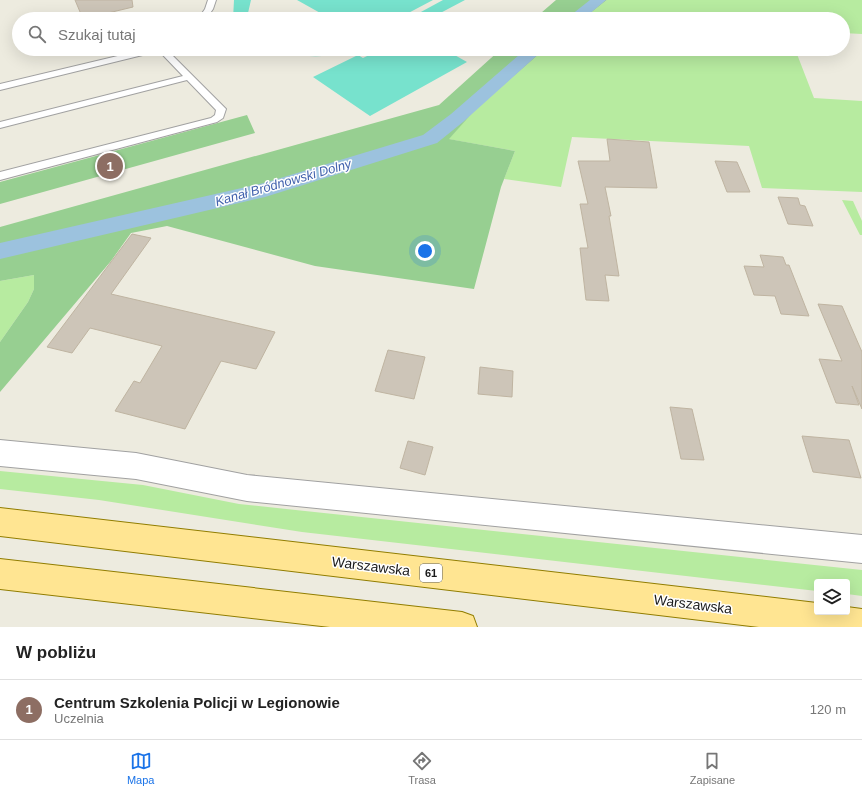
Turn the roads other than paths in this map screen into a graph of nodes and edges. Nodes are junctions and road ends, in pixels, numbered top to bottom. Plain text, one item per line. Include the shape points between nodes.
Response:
1 (212, 0) edge
2 (207, 12) edge
3 (130, 56) edge
4 (167, 56) edge
5 (189, 78) junction
6 (0, 86) edge
7 (0, 124) edge
8 (0, 176) edge
9 (0, 453) edge
10 (0, 522) edge
11 (862, 549) edge
12 (0, 574) edge
13 (862, 624) edge
14 (462, 627) edge

1 - 2 lane
3 - 6 lane
4 - 5 lane
5 - 7 lane
5 - 8 lane via 221,110 220,116 214,120
9 - 11 street via 136,466 247,488
10 - 13 main road, Warszawska / 61
12 - 14 main road

